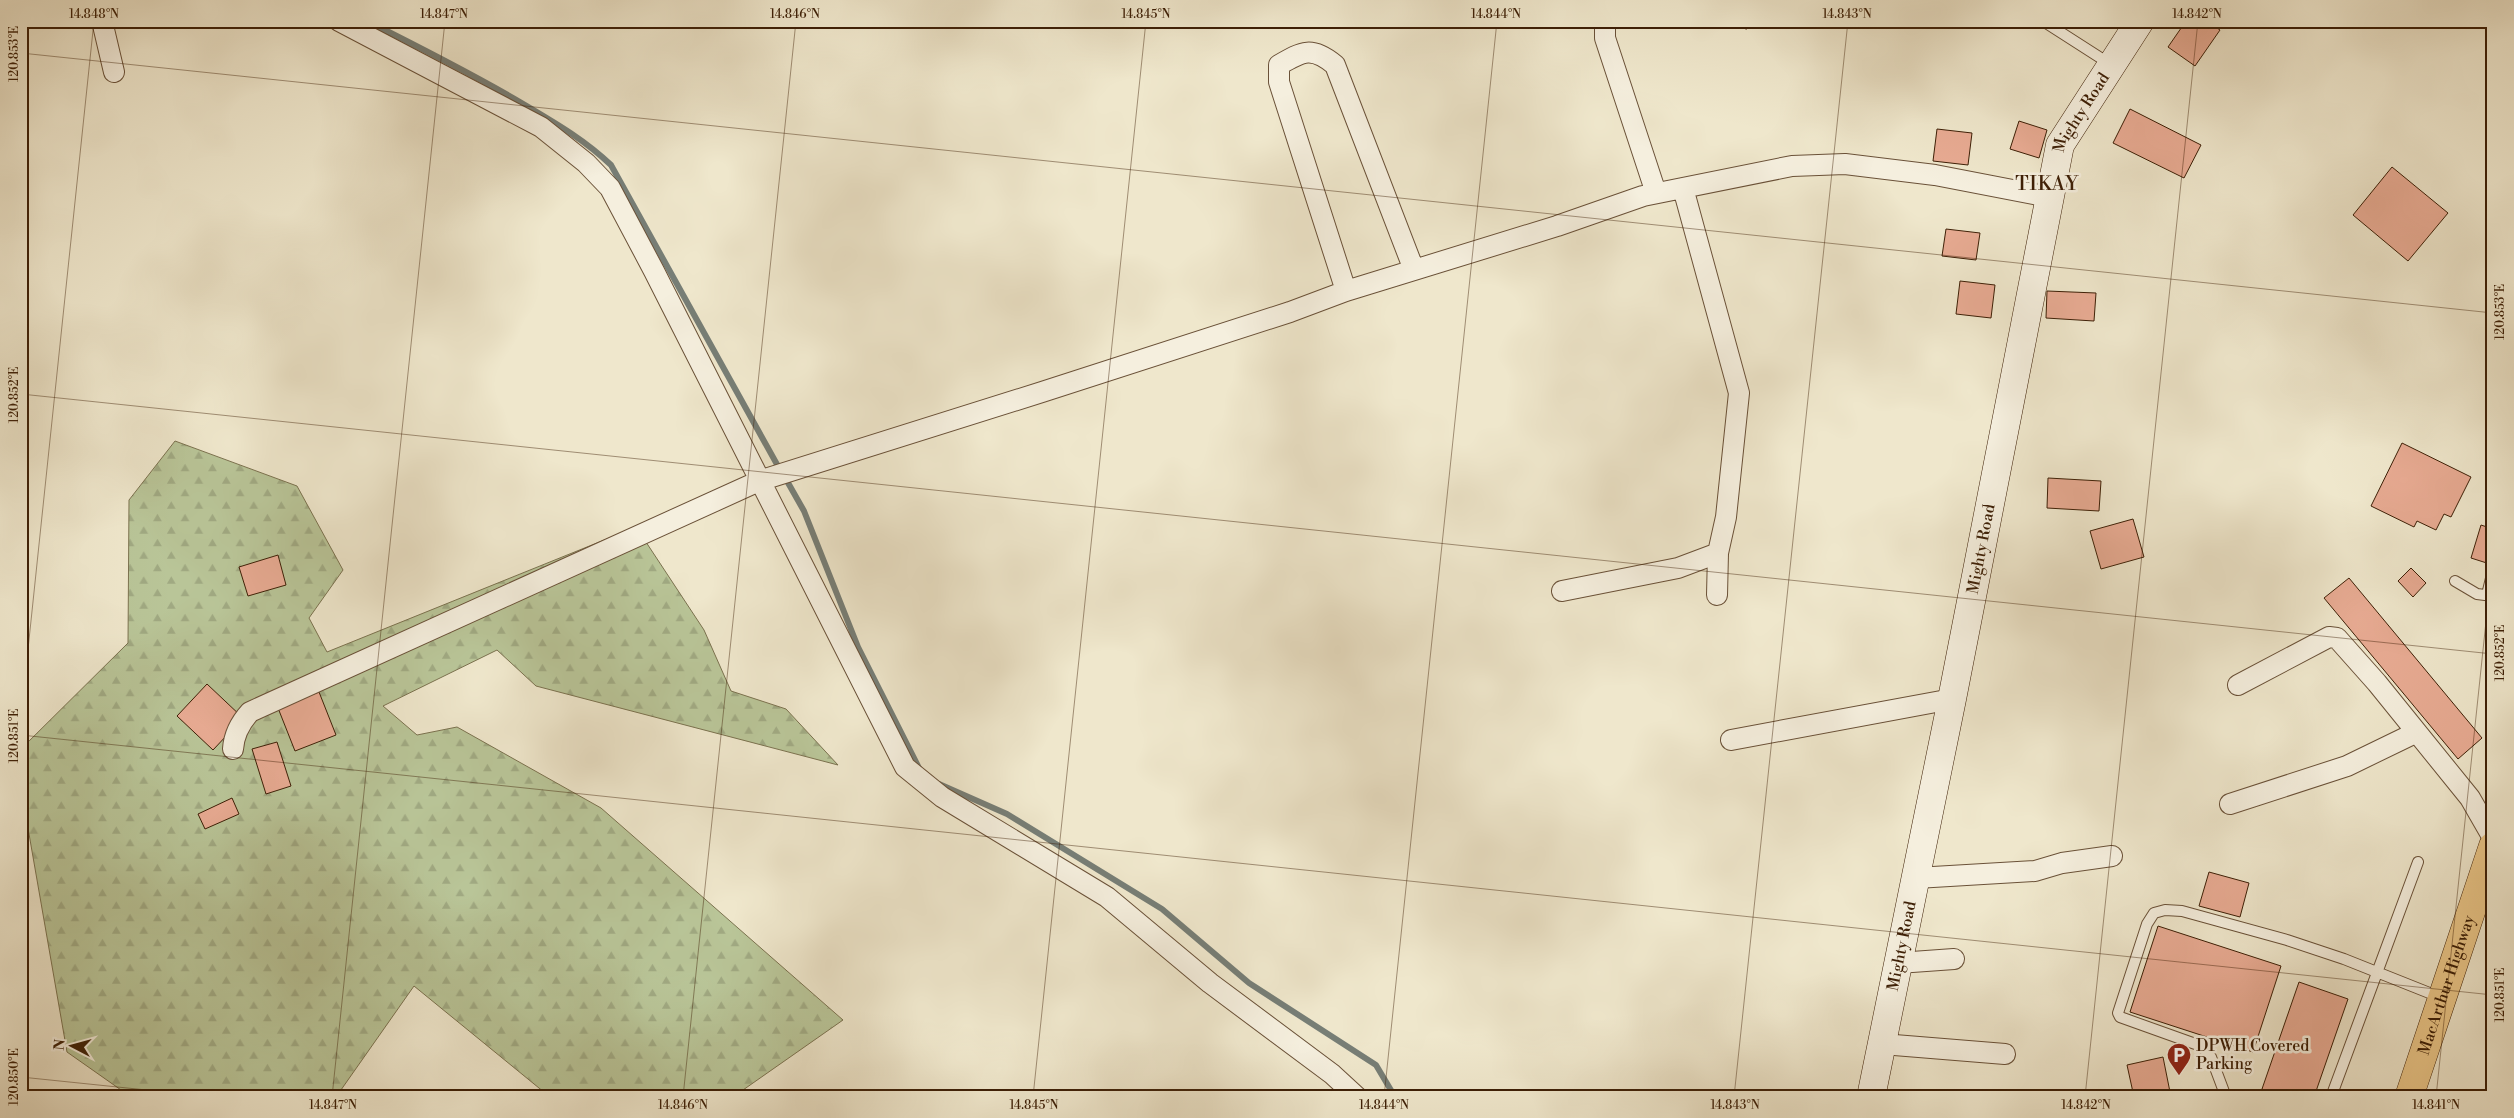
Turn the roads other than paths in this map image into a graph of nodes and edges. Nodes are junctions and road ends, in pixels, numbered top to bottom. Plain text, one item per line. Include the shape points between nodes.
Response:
1 (102, 21) edge
2 (339, 21) edge
3 (1605, 21) edge
4 (2044, 21) edge
5 (2140, 21) edge
6 (2111, 65) junction
7 (114, 72) dead end
8 (1683, 188) junction
9 (1656, 193) junction
10 (2049, 197) junction
11 (1414, 270) junction
12 (1346, 291) junction
13 (759, 481) junction
14 (1718, 553) junction
15 (2493, 570) edge
16 (2455, 581) dead end
17 (1562, 592) dead end
18 (1717, 595) dead end
19 (2490, 595) edge
20 (2238, 685) dead end
21 (1952, 699) junction
22 (2415, 733) junction
23 (1731, 740) dead end
24 (233, 749) dead end
25 (2230, 804) dead end
26 (2493, 838) edge
27 (2493, 846) edge
28 (2112, 856) dead end
29 (2418, 862) dead end
30 (1916, 878) junction
31 (1954, 959) dead end
32 (1898, 963) junction
33 (2378, 973) junction
34 (2442, 998) junction
35 (1882, 1044) junction
36 (2005, 1054) dead end
37 (1357, 1097) edge
38 (1871, 1097) edge
39 (2226, 1097) edge
40 (2331, 1097) edge
41 (2409, 1097) edge

1 - 7 street
2 - 13 street via 541,127 586,163 610,188
3 - 9 street via 1605,38
4 - 6 lane
5 - 6 street, Mighty Road
6 - 10 street, Mighty Road via 2060,145
8 - 9 street
8 - 10 street via 1792,166 1845,164 1936,175
8 - 14 street via 1739,393 1726,517
9 - 11 street
10 - 21 street, Mighty Road
11 - 12 street
11 - 12 street via 1336,65 1322,55 1301,53 1279,65 1279,82
12 - 13 street via 1290,312
13 - 24 street via 250,712 234,738
13 - 37 street via 905,767 942,798 1107,897 1210,983 1332,1074
14 - 17 street via 1678,568
14 - 18 street
15 - 19 lane
16 - 19 lane via 2477,594
20 - 22 street via 2329,637 2337,638
21 - 23 street
21 - 30 street, Mighty Road
22 - 25 street via 2348,766
22 - 26 street via 2470,798
27 - 34 highway, MacArthur Highway
28 - 30 street via 2062,863 2035,871
29 - 33 lane
30 - 32 street, Mighty Road
31 - 32 street
32 - 35 street, Mighty Road
33 - 34 lane
33 - 39 lane via 2287,940 2182,911 2154,913 2147,924 2118,1013 2120,1017 2201,1046 2211,1057
33 - 40 lane
34 - 41 highway, MacArthur Highway
35 - 36 street
35 - 38 street, Mighty Road

